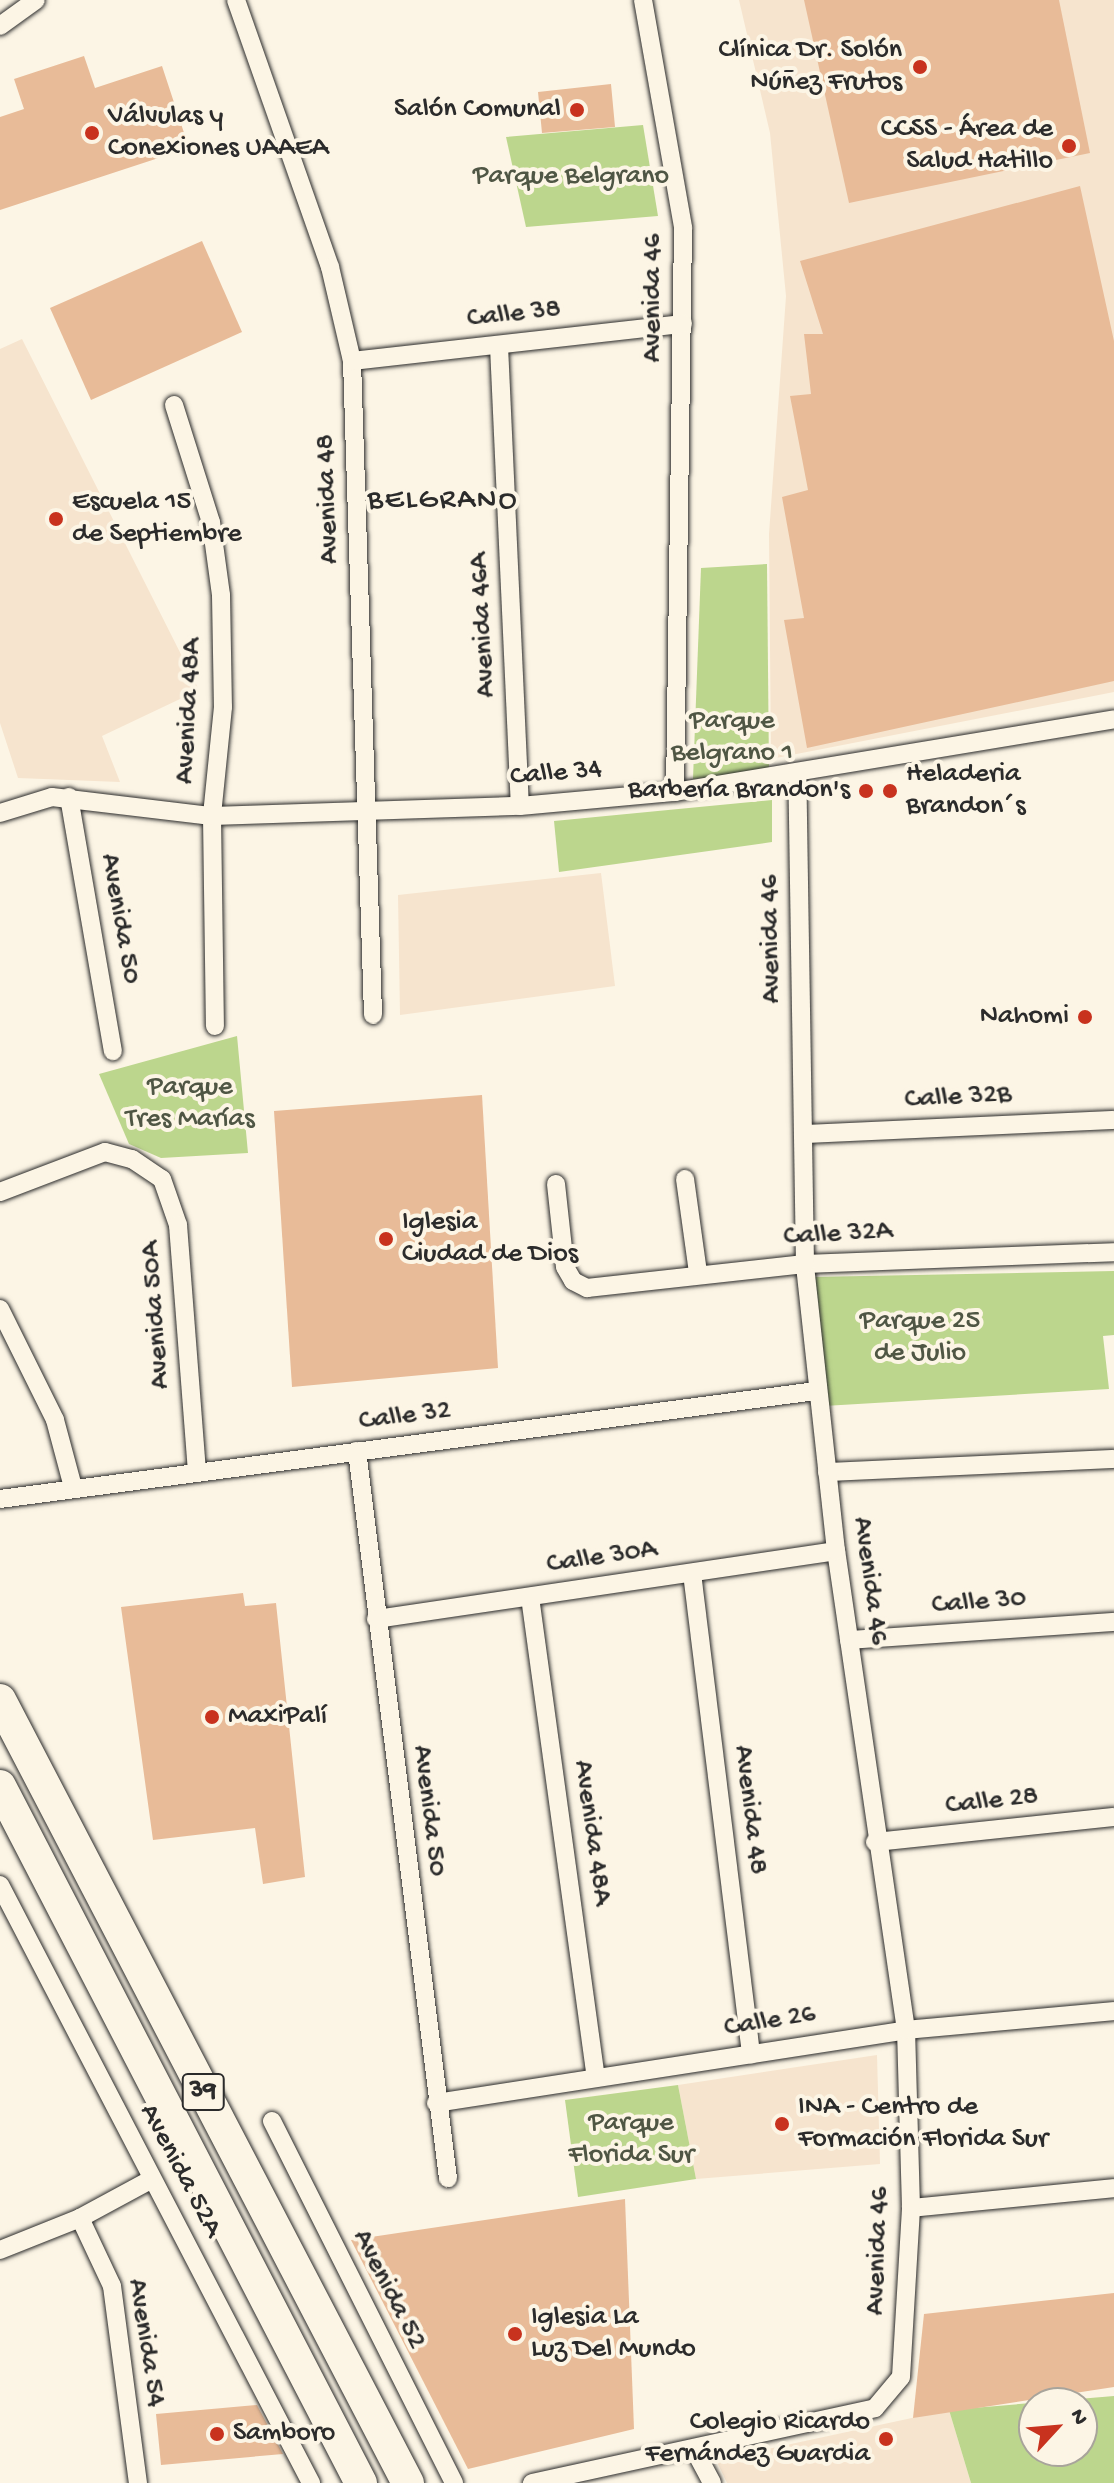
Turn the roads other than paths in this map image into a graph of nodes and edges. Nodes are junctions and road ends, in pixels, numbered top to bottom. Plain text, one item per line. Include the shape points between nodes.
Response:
1 (36, 0) edge
2 (236, 0) edge
3 (643, 0) edge
4 (0, 26) edge
5 (683, 324) junction
6 (499, 346) junction
7 (352, 361) junction
8 (174, 405) dead end
9 (1114, 719) edge
10 (797, 773) junction
11 (675, 792) junction
12 (69, 797) junction
13 (520, 806) junction
14 (0, 813) edge
15 (366, 813) junction
16 (212, 816) junction
17 (373, 1015) dead end
18 (215, 1026) dead end
19 (113, 1051) dead end
20 (1114, 1120) edge
21 (804, 1134) junction
22 (685, 1179) dead end
23 (556, 1184) dead end
24 (0, 1192) edge
25 (1114, 1252) edge
26 (805, 1264) junction
27 (698, 1273) junction
28 (0, 1309) edge
29 (816, 1391) junction
30 (357, 1451) junction
31 (1114, 1459) edge
32 (197, 1471) junction
33 (827, 1472) junction
34 (73, 1487) junction
35 (0, 1499) edge
36 (836, 1551) junction
37 (692, 1573) junction
38 (530, 1597) junction
39 (376, 1619) junction
40 (1114, 1622) edge
41 (849, 1640) junction
42 (0, 1700) edge
43 (0, 1786) edge
44 (1114, 1817) edge
45 (875, 1842) junction
46 (0, 1885) edge
47 (1114, 2011) edge
48 (906, 2030) junction
49 (751, 2054) junction
50 (596, 2077) junction
51 (436, 2103) junction
52 (272, 2121) dead end
53 (448, 2178) dead end
54 (152, 2179) junction
55 (1114, 2188) edge
56 (911, 2208) junction
57 (80, 2218) junction
58 (0, 2250) edge
59 (694, 2449) junction
60 (138, 2483) edge
61 (311, 2483) edge
62 (361, 2483) edge
63 (408, 2483) edge
64 (454, 2483) edge
65 (532, 2483) edge
66 (712, 2483) edge

1 - 4 street
2 - 7 street, Avenida 48 via 330,267
3 - 5 street, Avenida 46 via 683,228
5 - 6 street, Calle 38
5 - 11 street, Avenida 46
6 - 7 street, Calle 38
6 - 13 street, Avenida 46A
7 - 15 street, Avenida 48
8 - 16 street, Avenida 48A via 211,522 221,595 223,707
9 - 10 street, Calle 34
10 - 11 street, Calle 34
10 - 21 street, Avenida 46
11 - 13 street, Calle 34
12 - 14 street, Calle 34 via 33,799
12 - 16 street, Calle 34
12 - 19 street, Avenida 50
13 - 15 street, Calle 34
15 - 16 street, Calle 34
15 - 17 street, Avenida 48
16 - 18 street, Avenida 48A
20 - 21 street, Calle 32B
21 - 26 street, Avenida 46
22 - 27 street
23 - 27 street, Calle 32A via 569,1278 587,1288
24 - 32 street, Avenida 50A via 94,1153 123,1155 146,1165 168,1190 178,1225
25 - 26 street, Calle 32A
26 - 27 street, Calle 32A
26 - 29 street, Avenida 46
28 - 34 street via 55,1420
29 - 30 street, Calle 32
29 - 33 street, Avenida 46
30 - 32 street, Calle 32
30 - 39 street, Avenida 50
31 - 33 street
32 - 34 street, Calle 32
33 - 36 street, Avenida 46
34 - 35 street, Calle 32
36 - 37 street, Calle 30A
36 - 41 street, Avenida 46
37 - 38 street, Calle 30A
37 - 49 street, Avenida 48
38 - 39 street, Calle 30A
38 - 50 street, Avenida 48A
39 - 51 street, Avenida 50
40 - 41 street, Calle 30
41 - 45 street, Avenida 46
42 - 63 highway, 39
43 - 62 highway, 39
44 - 45 street, Calle 28
45 - 48 street, Avenida 46
46 - 54 street, Avenida 52A
47 - 48 street, Calle 26
48 - 49 street, Calle 26
48 - 56 street, Avenida 46
49 - 50 street, Calle 26
50 - 51 street, Calle 26
51 - 53 street, Avenida 50
52 - 64 street, Avenida 52
54 - 57 street
54 - 61 street, Avenida 52A
55 - 56 street
56 - 59 street, Avenida 46 via 901,2371 893,2392 875,2408
57 - 58 street
57 - 60 street, Avenida 54 via 112,2286
59 - 65 street
59 - 66 street

